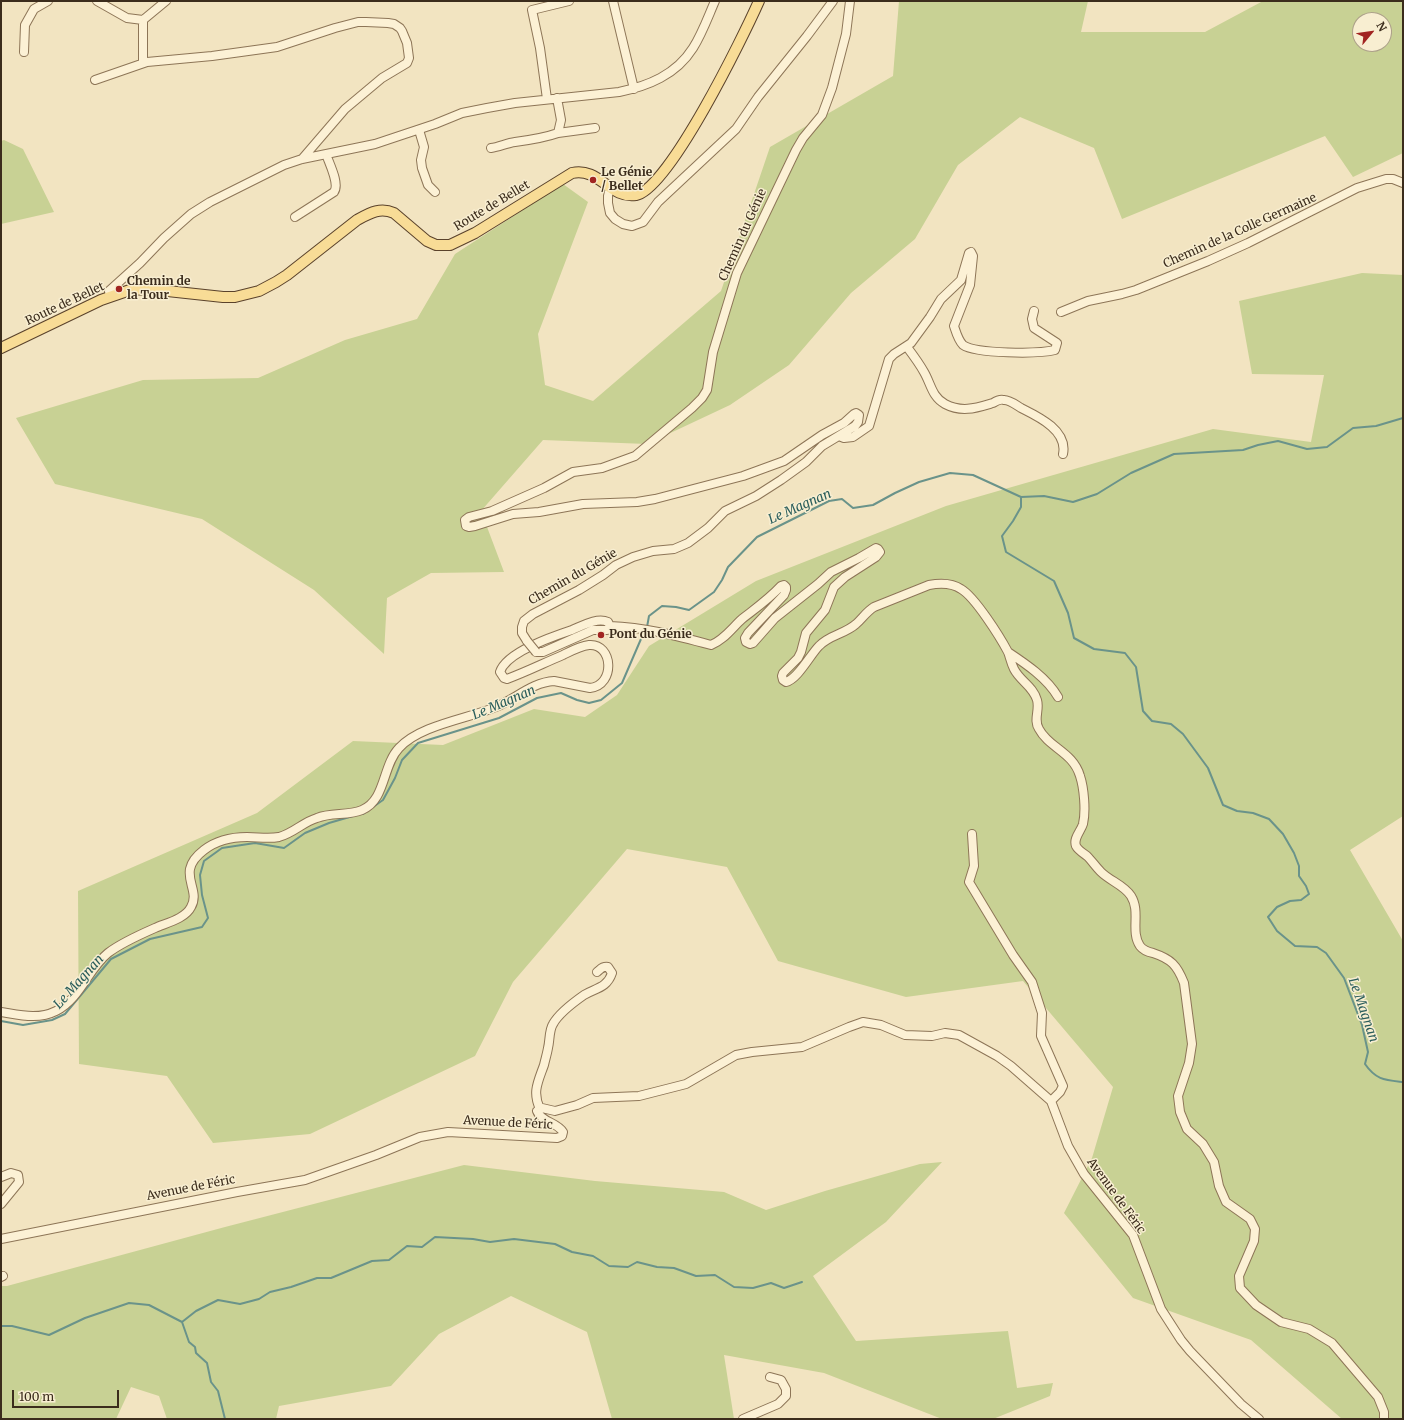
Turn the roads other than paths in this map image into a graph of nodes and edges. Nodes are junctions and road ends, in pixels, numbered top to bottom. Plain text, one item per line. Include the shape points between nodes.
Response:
1 (48, 1) edge
2 (97, 1) edge
3 (166, 1) edge
4 (569, 1) edge
5 (613, 1) edge
6 (715, 1) edge
7 (759, 1) edge
8 (833, 1) edge
9 (850, 1) edge
10 (143, 20) junction
11 (24, 52) dead end
12 (143, 63) junction
13 (94, 80) dead end
14 (634, 89) junction
15 (557, 98) junction
16 (547, 99) junction
17 (595, 128) dead end
18 (419, 130) junction
19 (558, 133) junction
20 (491, 148) dead end
21 (326, 154) junction
22 (302, 159) junction
23 (1403, 183) edge
24 (610, 188) junction
25 (435, 192) dead end
26 (295, 217) dead end
27 (110, 297) junction
28 (1034, 311) dead end
29 (1061, 312) dead end
30 (907, 347) junction
31 (1, 348) edge
32 (839, 436) junction
33 (1063, 454) dead end
34 (610, 626) junction
35 (1008, 652) junction
36 (1058, 697) dead end
37 (972, 834) dead end
38 (597, 972) dead end
39 (1, 1012) edge
40 (1051, 1101) junction
41 (540, 1109) junction
42 (1, 1177) edge
43 (1, 1204) edge
44 (1, 1239) edge
45 (770, 1377) dead end
46 (743, 1419) edge
47 (1259, 1419) edge
48 (1384, 1419) edge

1 - 11 street via 34,9 25,25
2 - 10 street via 127,18
3 - 10 street
4 - 16 street via 532,10
5 - 14 street
6 - 14 street via 693,48 682,63 656,81
7 - 24 main road, Route de Bellet via 706,107 657,179 638,194 622,194
8 - 24 street via 736,128 662,198 643,222 626,225 615,219 608,203
9 - 32 street, Chemin du Génie via 846,34 822,115 796,150 737,273 702,398 636,456 602,468 573,472 492,511 469,517 465,522 469,527 513,514 583,504 637,502 743,476 784,461 854,414 859,415 855,426
10 - 12 street
12 - 13 street
12 - 22 street via 277,47 358,22 388,23 397,26 407,43 408,63 382,78 345,109
14 - 15 street
15 - 16 street
15 - 19 street via 561,120
16 - 18 street via 462,113
17 - 19 street
18 - 21 street via 376,144
18 - 25 street via 423,143 422,168 428,184
19 - 20 street
21 - 22 street
21 - 26 street via 336,190
22 - 27 street via 252,180 191,214 109,291
23 - 29 street, Chemin de la Colle Germaine via 1390,178 1372,182 1208,261 1136,290 1088,301
24 - 27 main road, Route de Bellet via 588,173 572,173 475,233 450,245 436,245 427,241 394,213 377,210 357,220 276,282 259,291 223,297 137,289
27 - 31 main road, Route de Bellet
28 - 30 street via 1034,328 1057,343 1055,350 1010,352 979,350 964,346 959,341 954,326 970,285 973,256 971,252 960,280 941,299
30 - 32 street via 889,359 869,426 853,437
30 - 33 street via 940,401 964,410 1000,400 1008,401 1047,422 1060,437
32 - 34 street, Chemin du Génie, bridge via 756,496 725,511 688,543 674,549 633,556 616,565 579,590 533,614 524,621 522,633 536,652 543,652 593,630 607,630
34 - 35 street, Chemin du Génie via 658,632 711,645 718,642 784,585 784,595 745,638 750,644 775,618 831,572 876,548 879,554 834,587 825,610 806,633 798,658 783,673 783,680 789,681 823,642 856,624 869,610 939,583 954,585 969,594
34 - 39 street via 608,622 601,620 556,634 518,653 504,664 500,672 507,679 577,648 591,645 604,653 608,664 604,680 596,687 548,681 495,707 407,740 398,748 387,767 376,800 360,811 315,818 281,836 228,838 215,843 197,855 192,862 190,872 194,900 187,912 108,953 67,1004 57,1011 29,1017
35 - 36 street via 1045,680
35 - 48 street, Chemin du Génie via 1014,668 1030,687 1037,701 1038,729 1070,757 1081,777 1084,809 1083,823 1075,838 1077,848 1132,897 1135,906 1136,938 1141,947 1172,962 1184,983 1192,1044 1189,1063 1178,1096 1179,1108 1187,1129 1203,1144 1214,1162 1219,1186 1226,1202 1250,1219 1255,1229 1254,1241 1239,1276 1240,1288 1256,1305 1281,1322 1309,1329 1332,1343 1378,1398
37 - 40 street via 974,866 969,882 1032,982 1042,1013 1042,1036 1063,1086
38 - 41 street via 605,966 611,970 610,980 599,989 586,994 560,1015 551,1028 535,1094
40 - 41 street, Avenue de Féric via 1011,1066 960,1035 905,1036 881,1025 864,1022 802,1047 736,1055 679,1086 639,1096 593,1098 555,1111
40 - 47 street, Avenue de Féric via 1068,1146 1084,1174 1133,1235 1161,1309 1181,1340 1237,1400
41 - 44 street, Avenue de Féric via 537,1111 538,1115 561,1128 562,1136 557,1138 448,1132 420,1137 305,1180
42 - 43 street via 11,1173 18,1176 19,1182
45 - 46 street via 781,1380 786,1389 786,1396 778,1404

